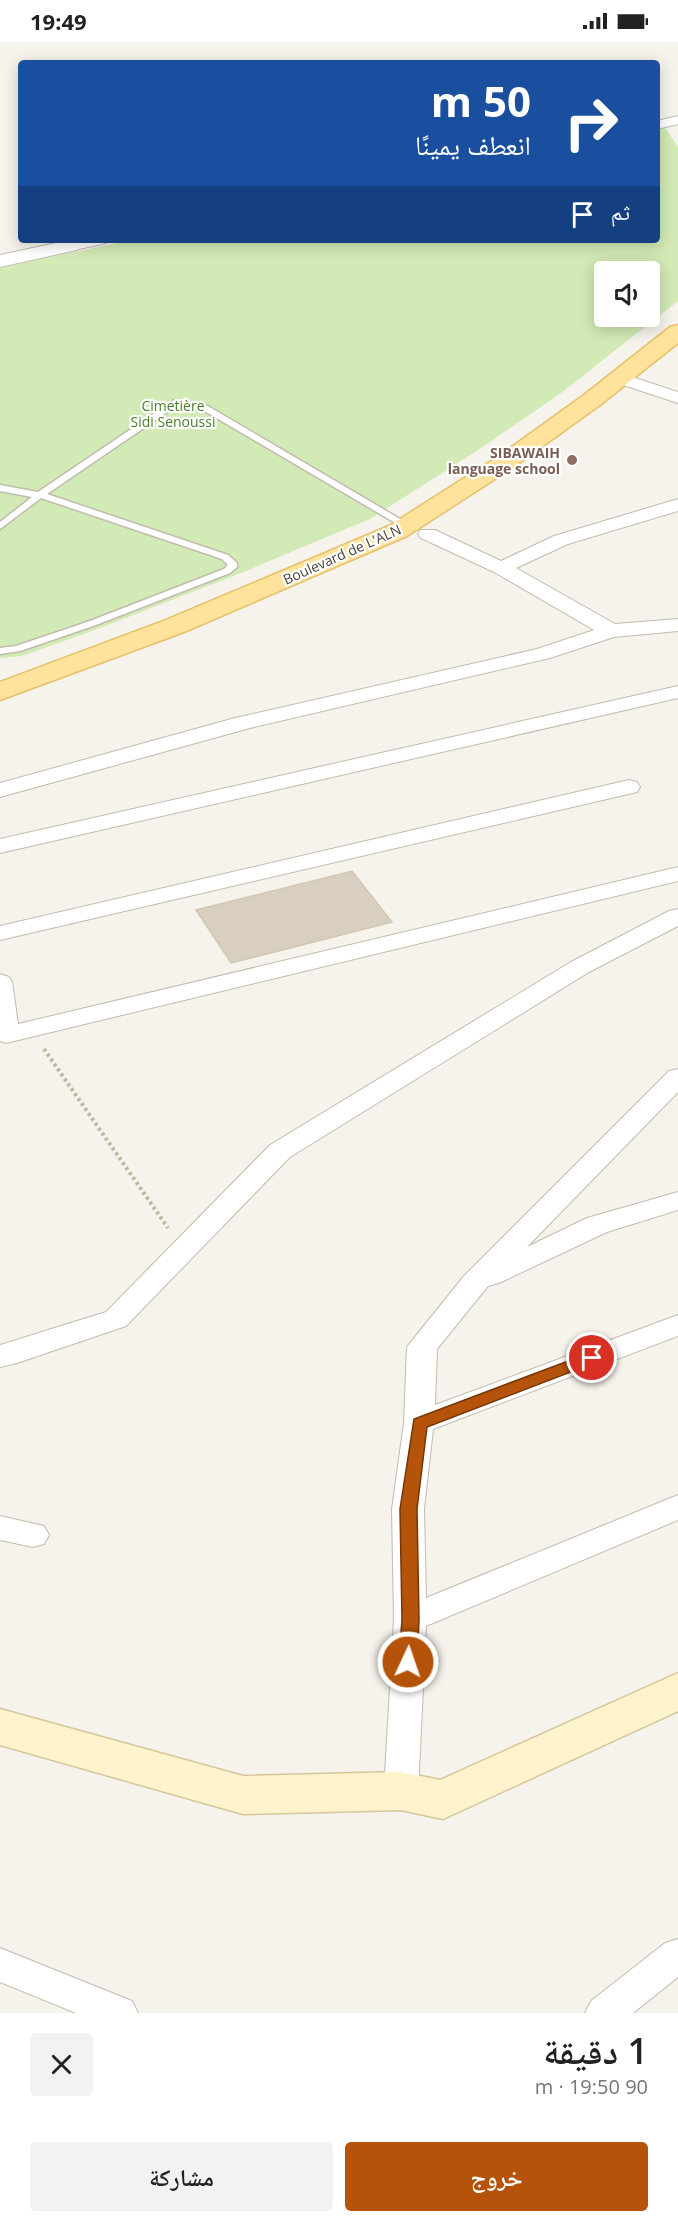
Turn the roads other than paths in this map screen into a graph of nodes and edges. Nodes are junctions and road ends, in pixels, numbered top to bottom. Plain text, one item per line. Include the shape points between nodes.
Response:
1 (678, 120) edge
2 (660, 123) edge
3 (70, 243) edge
4 (0, 250) edge
5 (0, 261) edge
6 (678, 332) edge
7 (678, 355) edge
8 (631, 381) junction
9 (678, 398) edge
10 (0, 488) edge
11 (40, 495) junction
12 (678, 506) edge
13 (0, 526) edge
14 (417, 530) junction
15 (501, 568) junction
16 (678, 625) edge
17 (611, 631) junction
18 (0, 651) edge
19 (79, 663) junction
20 (0, 674) edge
21 (0, 692) edge
22 (678, 692) edge
23 (0, 707) edge
24 (629, 787) dead end
25 (0, 790) edge
26 (0, 846) edge
27 (678, 874) edge
28 (678, 916) edge
29 (0, 933) edge
30 (0, 982) edge
31 (678, 1077) edge
32 (678, 1201) edge
33 (474, 1283) junction
34 (678, 1325) edge
35 (0, 1356) edge
36 (419, 1424) junction
37 (678, 1507) edge
38 (0, 1528) edge
39 (33, 1535) dead end
40 (410, 1619) junction
41 (678, 1691) edge
42 (0, 1727) edge
43 (401, 1791) junction
44 (678, 1955) edge
45 (0, 1965) edge
46 (118, 2013) edge
47 (604, 2013) edge

1 - 2 street
3 - 4 street via 23,251
3 - 5 street
6 - 8 main road, Boulevard de L'ALN
7 - 8 main road, Boulevard de L'ALN
8 - 9 street
8 - 14 main road, Boulevard de L'ALN via 510,459
10 - 11 lane
11 - 13 lane
11 - 14 lane via 174,403 203,407
11 - 18 lane via 225,557 234,565 93,623
12 - 15 street via 561,540
14 - 15 street
14 - 19 main road, Boulevard de L'ALN
14 - 23 main road, Boulevard de L'ALN via 207,629
15 - 17 street
16 - 17 street
17 - 25 street via 543,654 254,720
19 - 20 main road
19 - 21 main road, Boulevard de L'ALN
22 - 26 street
24 - 29 street
27 - 30 street via 6,1035
28 - 35 street via 580,967 280,1151 116,1318
31 - 33 street
32 - 33 street via 597,1226
33 - 36 street via 422,1347
34 - 36 street
36 - 40 street via 408,1509
37 - 40 street
38 - 39 street
40 - 43 street
41 - 43 main road via 443,1800
42 - 43 main road via 243,1795
44 - 47 street
45 - 46 street

